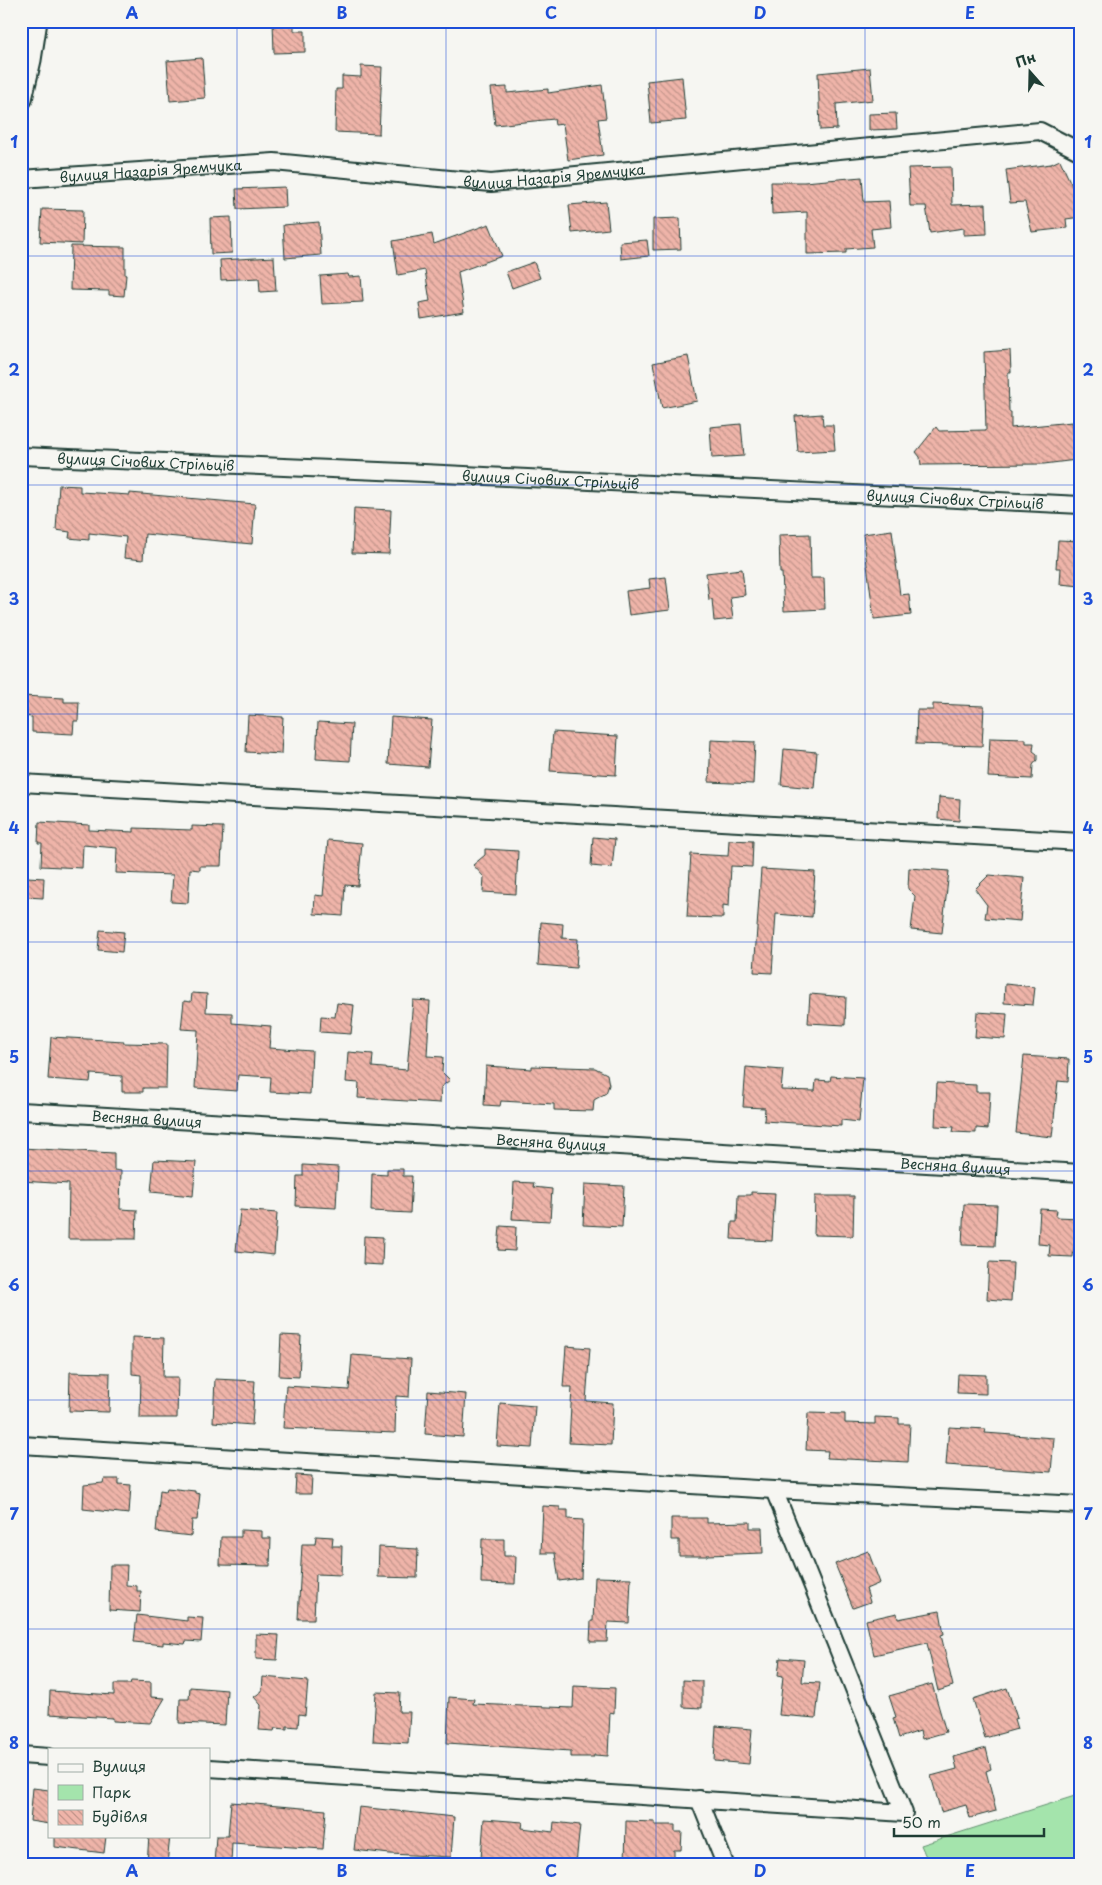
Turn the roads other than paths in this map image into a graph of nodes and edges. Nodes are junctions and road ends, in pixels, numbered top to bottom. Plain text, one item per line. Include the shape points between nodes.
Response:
1 (36, 21) edge
2 (21, 99) edge
3 (1081, 152) edge
4 (21, 179) edge
5 (21, 456) edge
6 (1081, 505) edge
7 (21, 783) edge
8 (1081, 842) edge
9 (21, 1111) edge
10 (1081, 1173) edge
11 (21, 1445) edge
12 (774, 1490) junction
13 (1081, 1505) edge
14 (21, 1755) edge
15 (48, 1757) edge
16 (210, 1768) edge
17 (698, 1799) junction
18 (725, 1864) edge

1 - 2 street
3 - 4 street, вулиця Назарія Яремчука via 1040,130 491,183 274,162
5 - 6 street, вулиця Січових Стрільців
7 - 8 street
9 - 10 street, Весняна вулиця
11 - 12 street
12 - 13 street
12 - 17 street via 904,1813
14 - 15 street
16 - 17 street
17 - 18 street

